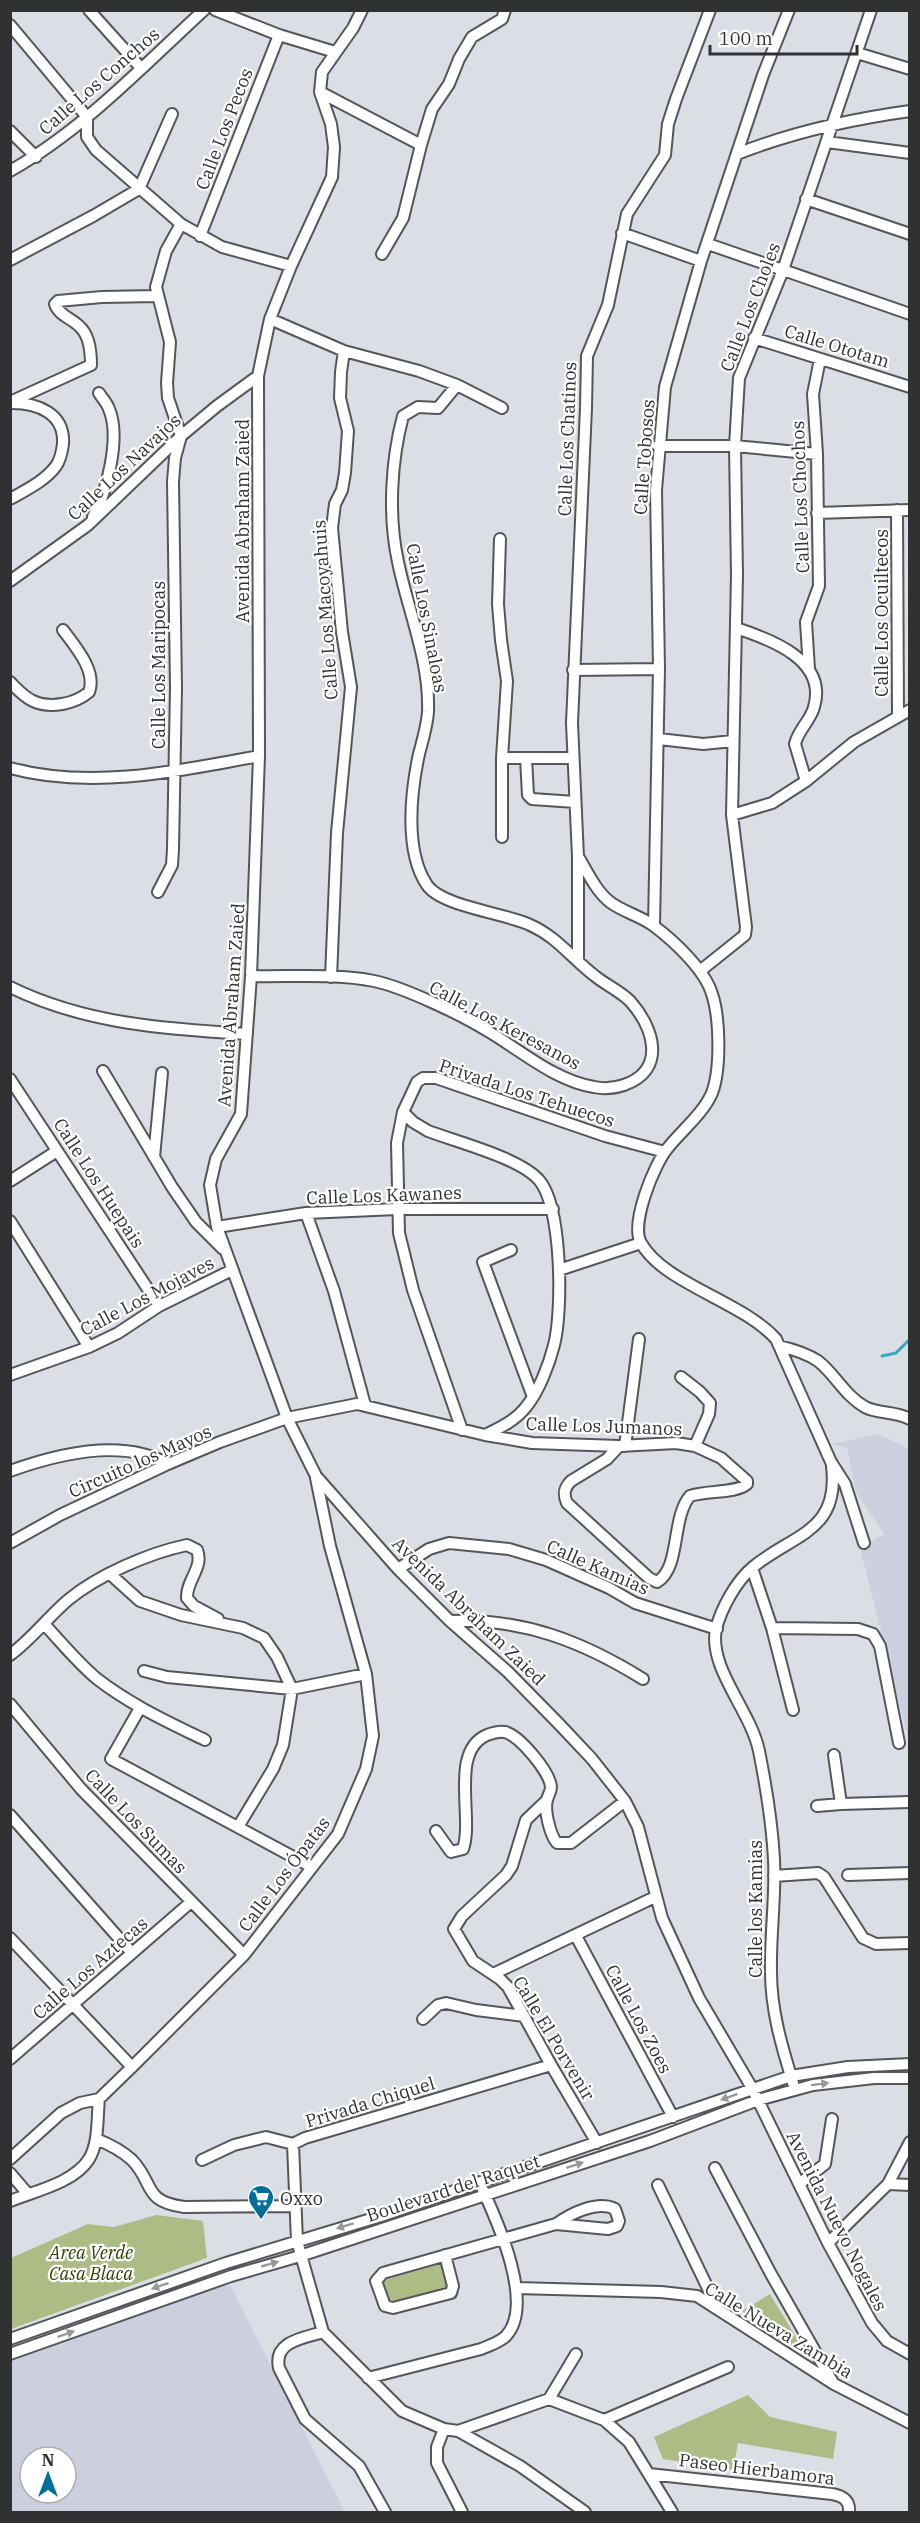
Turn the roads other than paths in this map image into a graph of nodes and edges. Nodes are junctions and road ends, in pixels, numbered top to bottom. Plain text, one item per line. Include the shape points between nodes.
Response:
1 (89, 10) edge
2 (204, 10) edge
3 (215, 10) edge
4 (362, 10) edge
5 (506, 10) edge
6 (710, 10) edge
7 (789, 10) edge
8 (871, 10) edge
9 (10, 25) edge
10 (279, 35) junction
11 (335, 52) junction
12 (857, 53) junction
13 (141, 68) junction
14 (909, 69) edge
15 (320, 92) junction
16 (909, 111) edge
17 (172, 114) dead end
18 (87, 117) junction
19 (832, 127) junction
20 (10, 131) edge
21 (826, 142) junction
22 (421, 145) junction
23 (909, 153) edge
24 (737, 154) junction
25 (36, 156) junction
26 (10, 171) edge
27 (139, 189) junction
28 (806, 199) junction
29 (181, 224) junction
30 (622, 233) junction
31 (909, 234) edge
32 (200, 236) junction
33 (708, 244) junction
34 (382, 254) dead end
35 (10, 260) edge
36 (701, 261) junction
37 (291, 266) junction
38 (783, 270) junction
39 (157, 296) junction
40 (909, 314) edge
41 (270, 319) junction
42 (754, 338) junction
43 (344, 351) junction
44 (820, 358) junction
45 (258, 376) junction
46 (457, 385) junction
47 (909, 387) edge
48 (99, 393) dead end
49 (10, 403) edge
50 (502, 408) dead end
51 (181, 436) junction
52 (658, 446) junction
53 (735, 446) junction
54 (817, 454) junction
55 (10, 499) edge
56 (897, 510) junction
57 (909, 510) edge
58 (817, 513) junction
59 (88, 525) junction
60 (500, 539) dead end
61 (10, 581) edge
62 (736, 628) junction
63 (63, 630) dead end
64 (659, 669) junction
65 (809, 669) junction
66 (573, 670) junction
67 (10, 682) edge
68 (909, 710) edge
69 (898, 716) junction
70 (659, 739) junction
71 (734, 741) junction
72 (259, 756) junction
73 (502, 758) junction
74 (526, 758) junction
75 (573, 758) junction
76 (10, 768) edge
77 (175, 772) junction
78 (806, 781) junction
79 (575, 802) junction
80 (732, 814) junction
81 (502, 837) dead end
82 (578, 857) junction
83 (158, 892) dead end
84 (654, 926) junction
85 (578, 960) junction
86 (700, 971) junction
87 (251, 976) junction
88 (331, 977) junction
89 (10, 987) edge
90 (640, 1017) joint
91 (247, 1034) junction
92 (103, 1071) dead end
93 (162, 1073) dead end
94 (10, 1080) edge
95 (403, 1112) junction
96 (57, 1151) junction
97 (665, 1152) junction
98 (154, 1157) junction
99 (10, 1181) edge
100 (397, 1209) junction
101 (553, 1209) junction
102 (306, 1213) junction
103 (10, 1221) edge
104 (217, 1227) junction
105 (641, 1243) junction
106 (511, 1250) dead end
107 (225, 1251) junction
108 (232, 1270) junction
109 (559, 1270) junction
110 (159, 1306) junction
111 (639, 1338) dead end
112 (778, 1346) junction
113 (89, 1347) junction
114 (10, 1375) edge
115 (681, 1377) dead end
116 (533, 1397) junction
117 (365, 1405) junction
118 (287, 1418) junction
119 (909, 1419) edge
120 (462, 1430) junction
121 (485, 1435) junction
122 (622, 1446) junction
123 (695, 1446) junction
124 (831, 1462) junction
125 (168, 1464) junction
126 (10, 1471) edge
127 (316, 1476) junction
128 (10, 1543) edge
129 (864, 1544) dead end
130 (752, 1568) junction
131 (398, 1569) junction
132 (110, 1574) junction
133 (450, 1621) junction
134 (44, 1624) junction
135 (232, 1625) junction
136 (772, 1628) junction
137 (717, 1629) junction
138 (10, 1655) edge
139 (144, 1671) dead end
140 (366, 1674) junction
141 (644, 1678) dead end
142 (292, 1689) junction
143 (10, 1704) edge
144 (140, 1708) junction
145 (794, 1710) dead end
146 (205, 1740) dead end
147 (899, 1743) dead end
148 (834, 1755) dead end
149 (547, 1800) junction
150 (625, 1801) junction
151 (909, 1802) edge
152 (841, 1804) junction
153 (817, 1806) dead end
154 (10, 1815) edge
155 (238, 1827) junction
156 (436, 1831) dead end
157 (312, 1867) junction
158 (909, 1872) edge
159 (848, 1875) dead end
160 (774, 1876) junction
161 (655, 1897) junction
162 (191, 1902) junction
163 (576, 1936) junction
164 (10, 1938) edge
165 (909, 1943) edge
166 (132, 1953) junction
167 (244, 1955) junction
168 (493, 1974) junction
169 (73, 2004) junction
170 (524, 2016) junction
171 (423, 2019) dead end
172 (13, 2051) edge
173 (909, 2064) edge
174 (551, 2066) junction
175 (132, 2067) junction
176 (791, 2076) junction
177 (909, 2078) edge
178 (753, 2088) junction
179 (794, 2089) junction
180 (99, 2099) junction
181 (758, 2100) junction
182 (673, 2117) junction
183 (832, 2119) dead end
184 (96, 2139) junction
185 (909, 2142) edge
186 (597, 2143) junction
187 (292, 2144) junction
188 (10, 2159) edge
189 (202, 2160) dead end
190 (715, 2168) dead end
191 (10, 2173) edge
192 (480, 2183) junction
193 (799, 2184) junction
194 (888, 2184) junction
195 (658, 2185) dead end
196 (909, 2186) edge
197 (28, 2194) junction
198 (485, 2194) junction
199 (10, 2201) edge
200 (293, 2206) junction
201 (556, 2224) junction
202 (502, 2238) junction
203 (297, 2241) junction
204 (828, 2243) junction
205 (445, 2255) junction
206 (300, 2256) junction
207 (226, 2263) junction
208 (231, 2276) junction
209 (517, 2288) junction
210 (717, 2307) junction
211 (323, 2332) junction
212 (10, 2338) edge
213 (10, 2354) edge
214 (576, 2354) dead end
215 (909, 2354) edge
216 (728, 2367) dead end
217 (368, 2378) junction
218 (834, 2384) junction
219 (549, 2399) junction
220 (604, 2420) junction
221 (909, 2423) edge
222 (444, 2429) junction
223 (458, 2431) junction
224 (649, 2474) junction
225 (384, 2512) edge
226 (462, 2512) edge
227 (585, 2512) edge
228 (672, 2512) edge
229 (849, 2512) edge

1 - 13 street
2 - 13 street, Calle Los Conchos
3 - 10 street
4 - 11 street
5 - 22 street via 502,18 472,37 465,47 456,72 432,109
6 - 30 street, Calle Los Chatinos via 675,99 665,155 627,214
7 - 24 street, Calle Tobosos
8 - 12 street, Calle Los Choles
9 - 18 street
10 - 11 street
10 - 32 street, Calle Los Pecos
11 - 15 street via 322,72
12 - 14 street
12 - 19 street, Calle Los Choles
13 - 18 street, Calle Los Conchos
15 - 22 street
15 - 37 street, Avenida Abraham Zaied via 331,124 334,162 324,197
16 - 19 street
17 - 27 street
18 - 25 street, Calle Los Conchos
18 - 27 street via 90,142
19 - 21 street, Calle Los Choles
19 - 24 street via 767,142
20 - 25 street
21 - 23 street
21 - 28 street, Calle Los Choles
22 - 34 street via 403,218
24 - 33 street, Calle Tobosos
25 - 26 street, Calle Los Conchos
27 - 29 street
27 - 35 street
28 - 31 street
28 - 38 street, Calle Los Choles
29 - 32 street
29 - 39 street via 160,265
30 - 36 street
30 - 66 street, Calle Los Chatinos via 608,305 586,356
32 - 37 street via 222,247
33 - 36 street, Calle Tobosos
33 - 38 street
36 - 52 street, Calle Tobosos via 665,387
37 - 41 street, Avenida Abraham Zaied
38 - 40 street
38 - 42 street, Calle Los Choles
39 - 49 street via 58,301 56,309 85,333 91,365
39 - 51 street via 170,342 168,398
41 - 43 street
41 - 45 street, Avenida Abraham Zaied
42 - 44 street, Calle Ototam
42 - 53 street, Calle Los Choles via 739,378
43 - 46 street
43 - 88 street, Calle Los Macoyahuis via 340,398 348,431 345,473 332,528 351,687 337,833
44 - 47 street, Calle Ototam
44 - 54 street, Calle Los Chochos via 813,394
45 - 51 street, Calle Los Navajos
45 - 72 street, Avenida Abraham Zaied
46 - 50 street
46 - 85 street, Calle Los Sinaloas via 438,408 418,407 403,416 396,441 394,540 428,691 426,727 414,784 415,856 421,874 437,897 525,922 547,933
48 - 59 street via 109,408 113,444 106,485
49 - 55 street via 50,412 60,422 63,436 57,465 35,485
51 - 59 street, Calle Los Navajos
51 - 77 street, Calle Los Maripocas via 173,481
52 - 53 street
52 - 64 street, Calle Tobosos
53 - 54 street
53 - 62 street, Calle Los Choles
54 - 58 street, Calle Los Chochos
56 - 57 street
56 - 58 street
56 - 69 street, Calle Los Ocuiltecos
58 - 65 street, Calle Los Chochos via 819,586 806,622
59 - 61 street, Calle Los Navajos
60 - 73 street via 498,604 507,681
62 - 65 street via 762,636
62 - 71 street, Calle Los Choles
63 - 67 street via 89,673 89,692 65,704 51,705 34,702
64 - 66 street
64 - 70 street, Calle Tobosos
65 - 78 street via 816,683 814,708 795,744
66 - 75 street, Calle Los Chatinos
68 - 69 street
69 - 78 street via 854,742
70 - 71 street via 703,744
70 - 84 street, Calle Tobosos
71 - 80 street, Calle Los Choles
72 - 77 street
72 - 87 street, Avenida Abraham Zaied
73 - 74 street
73 - 81 street
74 - 75 street
74 - 79 street via 528,795 532,799
75 - 79 street, Calle Los Chatinos
76 - 77 street via 92,777
77 - 83 street, Calle Los Maripocas via 172,865
78 - 80 street via 771,803
79 - 82 street, Calle Los Chatinos
80 - 86 street, Calle Los Choles via 746,930
82 - 84 street, Calle Los Chatinos via 609,901
82 - 85 street, Calle Los Chatinos
84 - 86 street, Calle Los Chatinos
85 - 90 street, Calle Los Sinaloas via 629,1001
86 - 97 street, Calle Los Chatinos via 713,995 716,1015 717,1066 712,1092
87 - 88 street, Calle Los Keresanos
87 - 91 street, Avenida Abraham Zaied
88 - 90 street, Calle Los Keresanos via 375,981 401,990 483,1028 562,1076 593,1088 615,1088 648,1070 652,1043
89 - 91 street via 92,1016 175,1029
91 - 104 street, Avenida Abraham Zaied via 241,1114 216,1159 210,1185
92 - 98 street
93 - 98 street
94 - 96 street, Calle Los Huepais
95 - 97 street, Privada Los Tehuecos via 417,1082 436,1078 605,1136
95 - 100 street, Privada Los Tehuecos via 397,1143
95 - 101 street via 428,1131 526,1168 541,1182
96 - 99 street
96 - 110 street, Calle Los Huepais
97 - 105 street, Calle Los Chatinos via 644,1198 638,1224
98 - 107 street via 196,1222
100 - 101 street, Calle Los Kawanes
100 - 102 street, Calle Los Kawanes
100 - 120 street, Privada Los Tehuecos via 413,1290
101 - 109 street
102 - 104 street, Calle Los Kawanes
102 - 117 street via 334,1291
103 - 113 street
104 - 107 street, Avenida Abraham Zaied
105 - 109 street
105 - 112 street via 660,1264 763,1326
106 - 116 street via 483,1262
107 - 108 street, Avenida Abraham Zaied
108 - 110 street, Calle Los Mojaves
108 - 118 street, Avenida Abraham Zaied
109 - 116 street via 554,1345
110 - 113 street, Calle Los Mojaves
111 - 122 street
112 - 119 street via 817,1360 867,1408
112 - 124 street
113 - 114 street, Calle Los Mojaves
115 - 123 street, Calle Los Jumanos via 710,1402
116 - 121 street via 516,1418
117 - 118 street, Calle Los Jumanos
117 - 120 street, Calle Los Jumanos
118 - 125 street, Circuito los Mayos
118 - 127 street, Avenida Abraham Zaied
120 - 121 street, Calle Los Jumanos
121 - 122 street, Calle Los Jumanos via 532,1443
122 - 123 street, Calle Los Jumanos
122 - 123 street via 571,1481 564,1497 655,1582 669,1565 681,1509 690,1496 742,1488 747,1483 721,1458
124 - 129 street via 853,1503
124 - 130 street, Calle los Kamias via 832,1496 823,1517 813,1529
125 - 126 street via 154,1455 106,1451 33,1462
125 - 128 street, Circuito los Mayos
127 - 131 street, Avenida Abraham Zaied
127 - 140 street, Calle Los Ópatas via 330,1546
130 - 136 street
130 - 137 street, Calle los Kamias via 737,1585
131 - 133 street, Avenida Abraham Zaied
131 - 137 street, Calle Kamias via 429,1549 448,1543 509,1549 546,1560 634,1603
132 - 134 street via 69,1600
132 - 135 street via 140,1601 181,1615
132 - 135 street via 168,1550 192,1546 200,1561 187,1592 189,1601
133 - 141 street via 498,1622 541,1631 597,1653
133 - 150 street, Avenida Abraham Zaied via 553,1717
134 - 138 street
134 - 144 street via 95,1677
135 - 142 street via 264,1638 273,1648
136 - 145 street
136 - 147 street via 858,1629 873,1634 880,1646
137 - 160 street, Calle los Kamias via 716,1655 746,1714 759,1750 771,1824
139 - 142 street via 167,1677
140 - 142 street
140 - 157 street, Calle Los Ópatas via 373,1736 366,1769 338,1834
142 - 155 street via 283,1745
143 - 162 street, Calle Los Sumas via 81,1789
144 - 146 street
144 - 155 street via 111,1760
148 - 152 street
149 - 150 street via 552,1838 564,1844 576,1840
149 - 156 street via 550,1783 532,1754 506,1732 494,1732 471,1748 466,1762 463,1850 451,1852
149 - 168 street, Calle El Porvenir via 526,1820 506,1875 462,1916 454,1929 473,1961
150 - 161 street, Avenida Abraham Zaied via 641,1838
151 - 152 street
152 - 153 street
154 - 166 street
155 - 157 street
157 - 167 street, Calle Los Ópatas
158 - 159 street
160 - 165 street via 818,1873 863,1938 876,1944
160 - 176 street, Calle los Kamias via 774,2014
161 - 163 street
161 - 178 street, Avenida Abraham Zaied via 699,1998
162 - 166 street, Calle Los Aztecas
162 - 167 street, Calle Los Sumas
163 - 168 street
163 - 182 street, Calle Los Zoes
164 - 169 street
166 - 169 street, Calle Los Aztecas
167 - 175 street, Calle Los Ópatas
168 - 170 street, Calle El Porvenir via 508,1987
169 - 172 street, Calle Los Aztecas
169 - 175 street
170 - 171 street via 446,2003
170 - 174 street, Calle El Porvenir
173 - 176 street, Boulevard del Raquet via 848,2067
174 - 186 street, Calle El Porvenir
174 - 187 street, Privada Chiquel
175 - 180 street, Calle Los Ópatas
176 - 178 street, Boulevard del Raquet
176 - 179 street, Calle los Kamias
179 -> 177 street, Boulevard del Raquet via 874,2078
178 - 181 street, Avenida Nuevo Nogales
178 -> 182 street, Boulevard del Raquet
179 - 181 street, Boulevard del Raquet
180 - 184 street
180 - 188 street, Calle Los Ópatas via 61,2113
181 - 193 street, Avenida Nuevo Nogales
198 -> 181 street, Boulevard del Raquet via 650,2141
182 - 186 street, Boulevard del Raquet
183 - 193 street via 825,2164
184 - 197 street via 89,2159 80,2168 66,2179
184 - 200 street via 132,2161 156,2198 166,2205
185 - 194 street
186 - 192 street, Boulevard del Raquet
187 - 189 street, Privada Chiquel via 266,2137 234,2145
187 - 200 street
190 - 218 street
191 - 197 street
192 - 198 street
192 -> 203 street, Boulevard del Raquet
193 - 204 street, Avenida Nuevo Nogales
194 - 196 street
194 - 204 street
195 - 210 street
197 - 199 street
198 - 202 street
198 - 206 street, Boulevard del Raquet
200 - 203 street
201 - 201 street via 608,2229 619,2221 615,2208 603,2206
201 - 202 street
202 - 205 street
202 - 209 street
203 - 206 street
203 - 207 street, Boulevard del Raquet
204 - 215 street, Avenida Nuevo Nogales via 872,2323 887,2341
205 - 205 street via 380,2275 377,2284 385,2306 393,2308 451,2293 453,2286
208 -> 206 street, Boulevard del Raquet
206 - 211 street
207 - 208 street
207 -> 212 street, Boulevard del Raquet
213 -> 208 street, Boulevard del Raquet
209 - 210 street, Calle Nueva Zambia via 684,2293
209 - 217 street via 513,2326 499,2342
210 - 218 street, Calle Nueva Zambia
211 - 217 street
211 - 225 street via 290,2342 280,2350 279,2368 305,2419 358,2466
214 - 219 street
216 - 220 street
217 - 222 street via 402,2410
218 - 221 street, Calle Nueva Zambia
219 - 220 street
219 - 223 street
220 - 224 street via 629,2442
222 - 223 street
222 - 226 street via 437,2447 437,2463
223 - 227 street via 520,2466
224 - 228 street
224 - 229 street, Paseo Hierbamora via 842,2496

